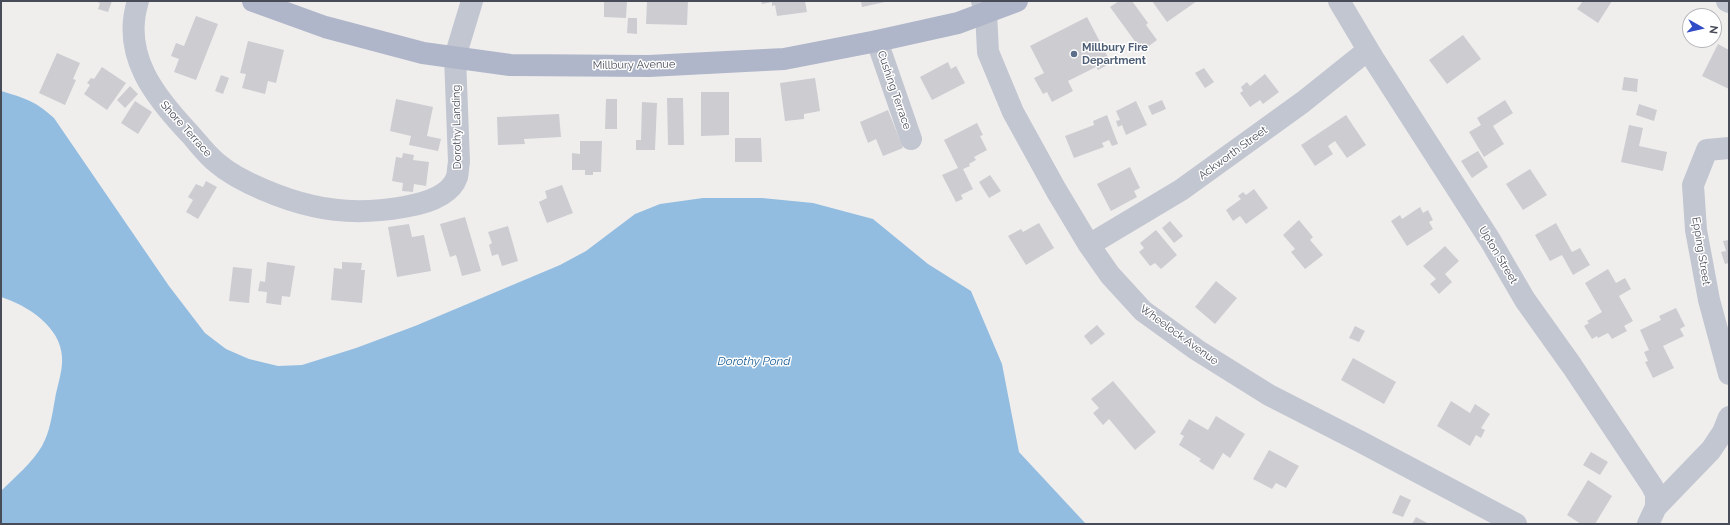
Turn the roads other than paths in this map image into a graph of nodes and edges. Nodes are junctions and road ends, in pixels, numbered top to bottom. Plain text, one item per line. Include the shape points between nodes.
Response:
1 (138, 1) edge
2 (253, 1) edge
3 (1017, 1) edge
4 (1339, 1) edge
5 (471, 2) edge
6 (984, 7) edge
7 (877, 41) junction
8 (1368, 50) junction
9 (456, 58) junction
10 (911, 139) dead end
11 (1729, 148) edge
12 (239, 177) joint
13 (1089, 245) junction
14 (1729, 374) edge
15 (1729, 417) edge
16 (1652, 516) edge
17 (1516, 524) edge

1 - 12 street, Shore Terrace via 133,31 136,53 145,77 165,108 217,163
2 - 9 main road, Millbury Avenue via 325,27 423,53
3 - 6 main road, Millbury Avenue
4 - 8 street, Upton Street
5 - 9 street, Dorothy Landing
6 - 7 main road, Millbury Avenue via 958,23
6 - 13 street, Wheelock Avenue via 988,52 1013,112
7 - 9 main road, Millbury Avenue via 784,59 649,66 510,65
7 - 10 street, Cushing Terrace
8 - 13 street, Ackworth Street via 1303,102 1187,186
8 - 16 street, Upton Street via 1486,234 1525,300 1652,486 1656,494
9 - 12 street, Dorothy Landing via 459,162 457,177 449,190 416,205 365,211 338,210 290,200
11 - 14 street, Epping Street via 1707,150 1693,185 1696,230 1709,300
13 - 17 street, Wheelock Avenue via 1110,275 1143,311 1198,350 1269,395
15 - 16 street via 1711,450

